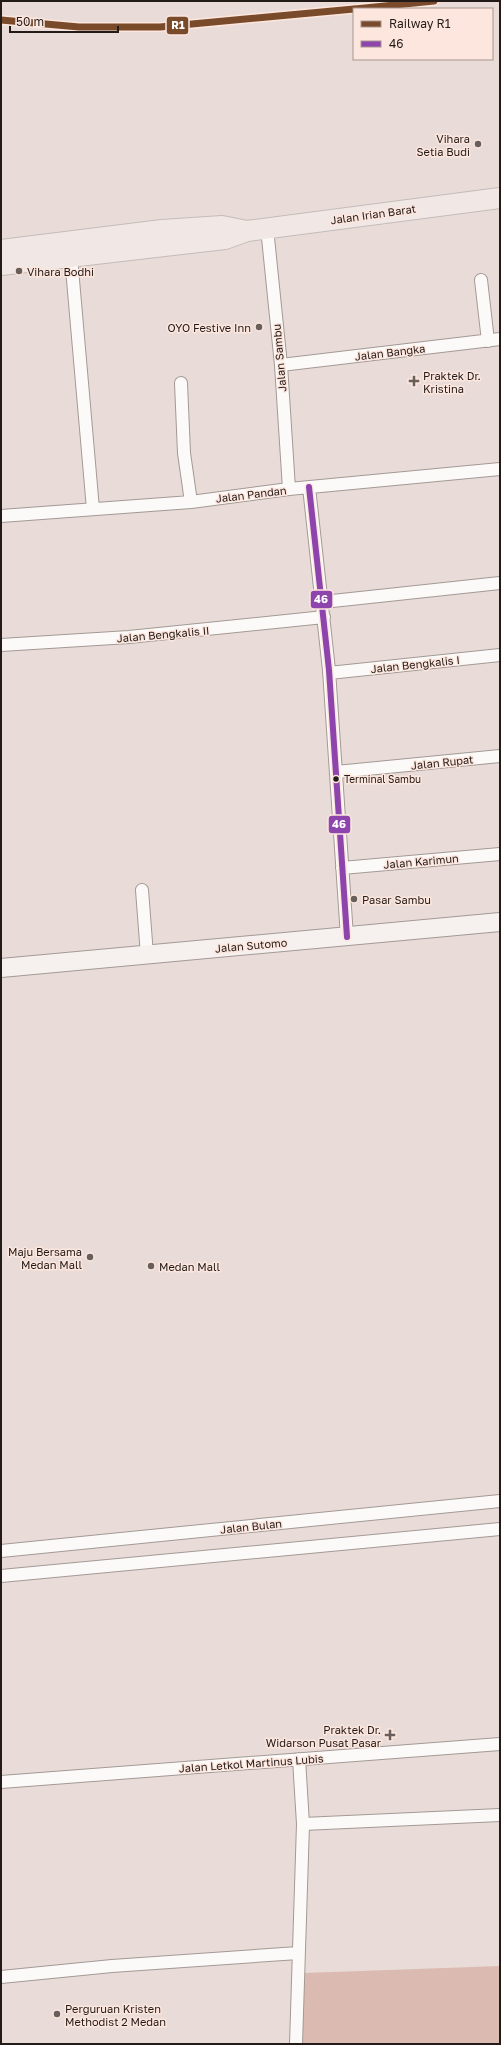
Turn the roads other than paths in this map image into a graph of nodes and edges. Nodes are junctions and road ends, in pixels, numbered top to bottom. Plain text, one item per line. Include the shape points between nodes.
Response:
1 (500, 198) edge
2 (268, 228) junction
3 (97, 246) junction
4 (1, 250) edge
5 (71, 257) junction
6 (1, 265) edge
7 (481, 280) dead end
8 (500, 340) edge
9 (488, 341) junction
10 (281, 365) junction
11 (181, 382) dead end
12 (500, 468) edge
13 (309, 487) junction
14 (289, 489) junction
15 (191, 502) junction
16 (92, 509) junction
17 (1, 516) edge
18 (500, 582) edge
19 (323, 602) junction
20 (324, 618) junction
21 (1, 645) edge
22 (500, 655) edge
23 (329, 673) junction
24 (500, 756) edge
25 (336, 772) junction
26 (500, 854) edge
27 (342, 868) junction
28 (142, 890) dead end
29 (500, 922) edge
30 (347, 937) junction
31 (147, 955) junction
32 (1, 968) edge
33 (500, 1501) edge
34 (500, 1529) edge
35 (1, 1551) edge
36 (1, 1576) edge
37 (500, 1744) edge
38 (299, 1759) junction
39 (1, 1782) edge
40 (500, 1815) edge
41 (303, 1824) junction
42 (298, 1953) junction
43 (1, 1977) edge
44 (296, 2044) edge

1 - 2 main road, Jalan Irian Barat
2 - 3 main road, Jalan Irian Barat via 247,231 222,226
2 - 10 street, Jalan Sambu
3 - 4 main road, Jalan Irian Barat
3 - 5 main road, Jalan Irian Barat
5 - 6 main road, Jalan Irian Barat
5 - 16 street
7 - 9 street
8 - 9 street, Jalan Bangka
9 - 10 street, Jalan Bangka
10 - 14 street, Jalan Sambu
11 - 15 street via 184,453
12 - 13 street, Jalan Pandan
13 - 14 street, Jalan Pandan
13 - 19 street
14 - 15 street, Jalan Pandan
15 - 16 street, Jalan Pandan
16 - 17 street, Jalan Pandan
18 - 19 street
19 - 20 street
20 - 21 street, Jalan Bengkalis II via 136,636
20 - 23 street
22 - 23 street, Jalan Bengkalis I
23 - 25 street
24 - 25 street, Jalan Rupat
25 - 27 street
26 - 27 street, Jalan Karimun
27 - 30 street
28 - 31 street
29 - 30 main road, Jalan Sutomo
30 - 31 main road, Jalan Sutomo
31 - 32 main road, Jalan Sutomo
33 - 35 street, Jalan Bulan
34 - 36 street
37 - 38 street, Jalan Letkol Martinus Lubis
38 - 39 street, Jalan Letkol Martinus Lubis
38 - 41 street
40 - 41 street
41 - 42 street
42 - 43 street via 112,1966
42 - 44 street

